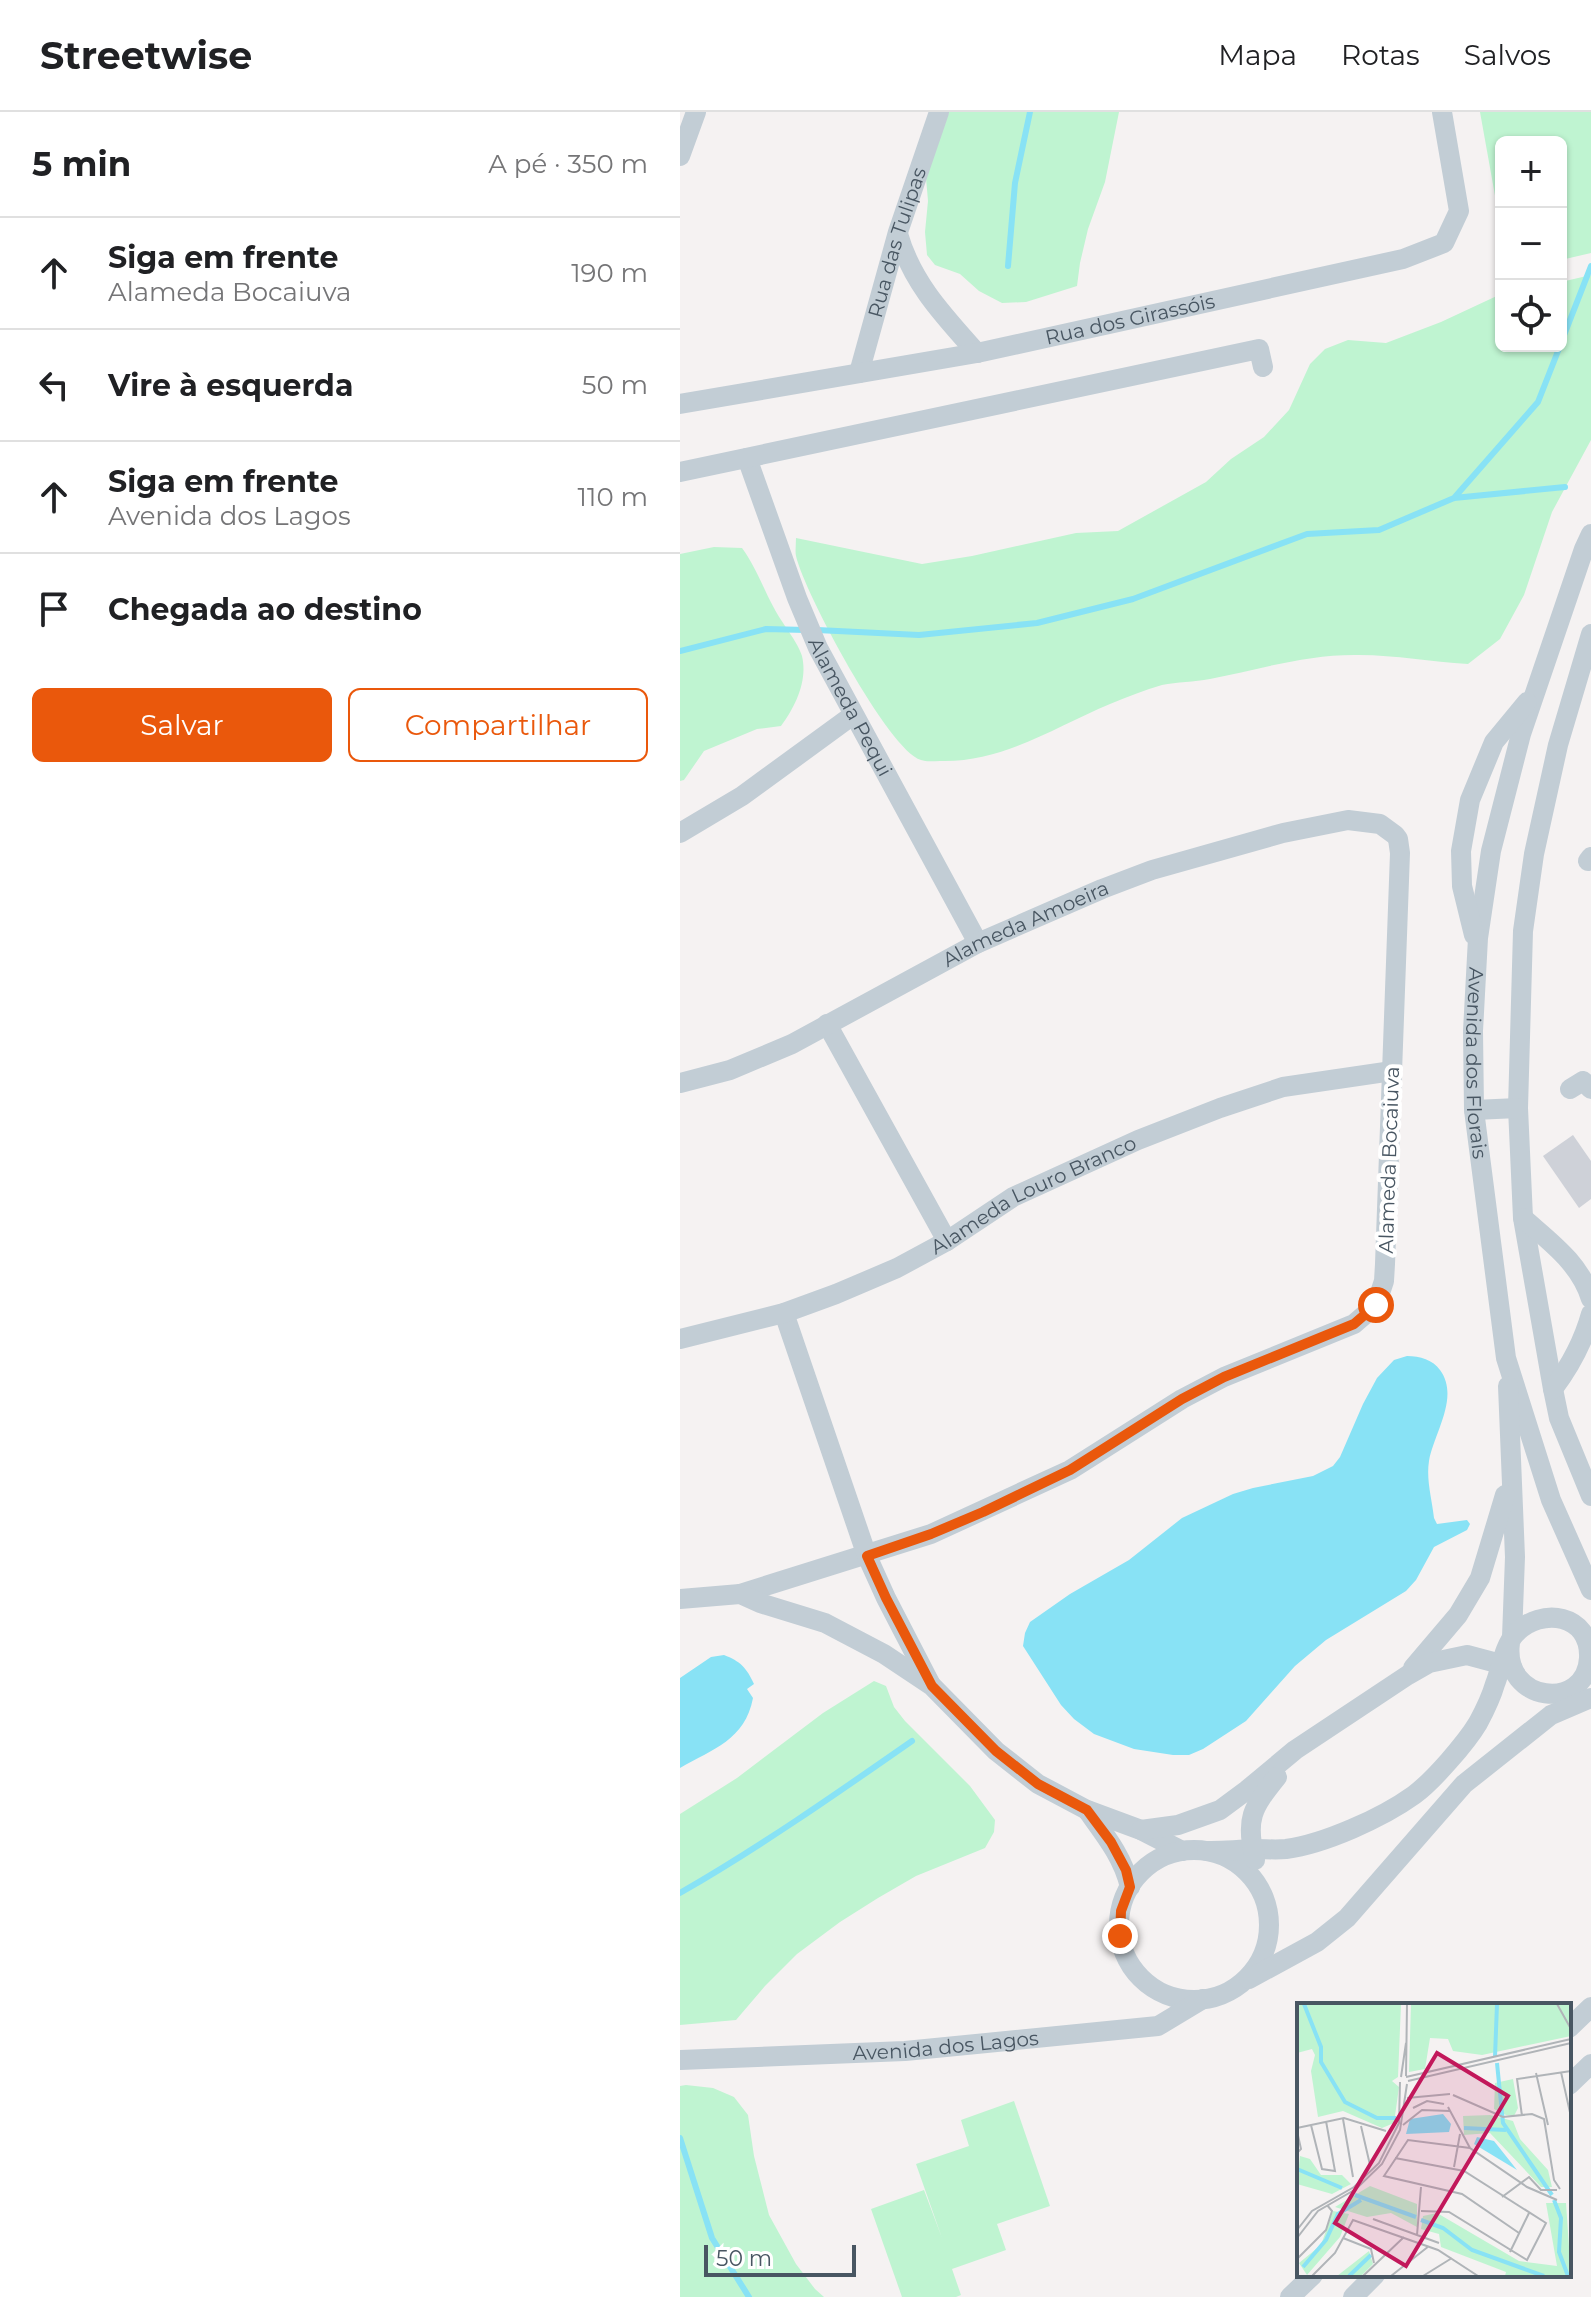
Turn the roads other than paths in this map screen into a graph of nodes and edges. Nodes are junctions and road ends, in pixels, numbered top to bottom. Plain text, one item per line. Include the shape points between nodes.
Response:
1 (696, 112) edge
2 (939, 112) edge
3 (1442, 112) edge
4 (680, 156) edge
5 (898, 232) junction
6 (977, 353) junction
7 (1263, 367) dead end
8 (859, 373) junction
9 (680, 404) edge
10 (747, 458) junction
11 (680, 472) edge
12 (1591, 534) edge
13 (1591, 634) edge
14 (1534, 693) junction
15 (853, 715) junction
16 (1389, 830) joint
17 (680, 833) edge
18 (978, 943) junction
19 (1477, 952) junction
20 (827, 1024) junction
21 (1392, 1071) junction
22 (680, 1083) edge
23 (1570, 1089) dead end
24 (1591, 1089) edge
25 (1518, 1108) junction
26 (1474, 1110) junction
27 (1523, 1218) junction
28 (947, 1241) junction
29 (1589, 1286) edge
30 (784, 1313) junction
31 (1590, 1320) edge
32 (680, 1339) edge
33 (1591, 1355) edge
34 (1506, 1358) junction
35 (1571, 1365) junction
36 (1553, 1389) junction
37 (1510, 1428) junction
38 (1591, 1496) edge
39 (867, 1556) junction
40 (1591, 1590) edge
41 (740, 1594) junction
42 (680, 1599) edge
43 (1458, 1615) junction
44 (1511, 1640) junction
45 (1477, 1656) junction
46 (1507, 1666) junction
47 (1408, 1675) junction
48 (932, 1686) junction
49 (1569, 1689) junction
50 (1591, 1690) edge
51 (1591, 1698) edge
52 (1551, 1715) junction
53 (1295, 1750) junction
54 (1447, 1761) junction
55 (1464, 1784) junction
56 (1087, 1810) junction
57 (1141, 1830) junction
58 (1252, 1849) junction
59 (1182, 1851) junction
60 (1207, 1851) junction
61 (1130, 1887) junction
62 (1260, 1889) junction
63 (1238, 1985) junction
64 (1203, 1999) junction
65 (1591, 2007) edge
66 (1571, 2026) edge
67 (680, 2060) edge
68 (1591, 2064) edge
69 (1571, 2083) edge
70 (1311, 2277) edge
71 (1373, 2277) edge
72 (1290, 2297) edge
73 (1353, 2297) edge

1 - 4 street
2 - 5 street, Rua das Tulipas
3 - 6 street, Rua dos Girassóis via 1459,211 1444,243 1403,259
5 - 6 street via 905,257 930,300
5 - 8 street, Rua das Tulipas
6 - 8 street, Rua dos Girassóis
7 - 10 street via 1259,349
8 - 9 street, Rua dos Girassóis
10 - 11 street
10 - 15 street, Alameda Pequi via 797,598
12 - 14 street, Avenida dos Florais
13 - 25 street, Avenida dos Florais via 1558,745 1534,854 1523,931
14 - 19 street, Avenida dos Florais via 1491,851
14 - 19 street via 1494,742 1470,800 1461,851 1462,886
15 - 17 street via 742,796
15 - 18 street, Alameda Pequi
16 - 18 street, Alameda Amoeira via 1348,820 1283,833 1152,870
16 - 21 street, Alameda Bocaiuva via 1398,839 1400,853
18 - 20 street, Alameda Amoeira
19 - 26 street, Avenida dos Florais
20 - 22 street, Alameda Amoeira via 730,1070
20 - 28 street
21 - 28 street, Alameda Louro Branco via 1283,1087 1220,1108 1013,1197
21 - 39 street, Alameda Bocaiuva via 1385,1264 1379,1299 1370,1313 1328,1336 1224,1377 1070,1470 996,1506
23 - 24 street via 1583,1081
25 - 26 street
25 - 27 street, Avenida dos Florais
26 - 34 street, Avenida dos Florais
27 - 29 street via 1568,1258
27 - 36 street, Avenida dos Florais
28 - 30 street, Alameda Louro Branco via 897,1268
30 - 32 street, Alameda Louro Branco
30 - 39 street
31 - 35 street
33 - 35 street
34 - 37 street
34 - 40 street, Avenida dos Florais via 1551,1500
35 - 36 street
36 - 38 street, Avenida dos Florais via 1559,1418
37 - 43 street via 1504,1503 1480,1578
37 - 44 street via 1515,1557
39 - 41 street
39 - 48 street
41 - 42 street
41 - 48 street via 825,1623
43 - 45 street via 1462,1642
43 - 47 street
44 - 46 street
44 - 49 street via 1527,1624 1545,1617 1573,1624 1585,1639 1589,1657 1583,1676
45 - 46 street
45 - 47 street via 1440,1660
46 - 49 street via 1540,1693
46 - 54 street via 1474,1730
47 - 53 street
48 - 56 street via 996,1751 1038,1784
49 - 50 street
49 - 52 street
51 - 52 street, Avenida dos Lagos
52 - 55 street, Avenida dos Lagos
53 - 57 street via 1220,1810 1178,1825
53 - 58 street via 1256,1804 1250,1824
54 - 55 street
54 - 58 street via 1414,1795 1353,1828 1283,1850
55 - 63 street, Avenida dos Lagos via 1347,1918 1317,1942
56 - 57 street
56 - 61 street via 1111,1842
57 - 59 street
58 - 60 street
58 - 62 street
59 - 60 street
59 - 61 street via 1157,1860
60 - 62 street via 1232,1860
61 - 64 street via 1121,1911 1120,1936 1135,1971 1165,1994
62 - 63 street via 1268,1914 1267,1941 1257,1966
63 - 64 street, Avenida dos Lagos
64 - 67 street, Avenida dos Lagos via 1158,2026 905,2051
65 - 66 street
68 - 69 street
70 - 72 street
71 - 73 street

